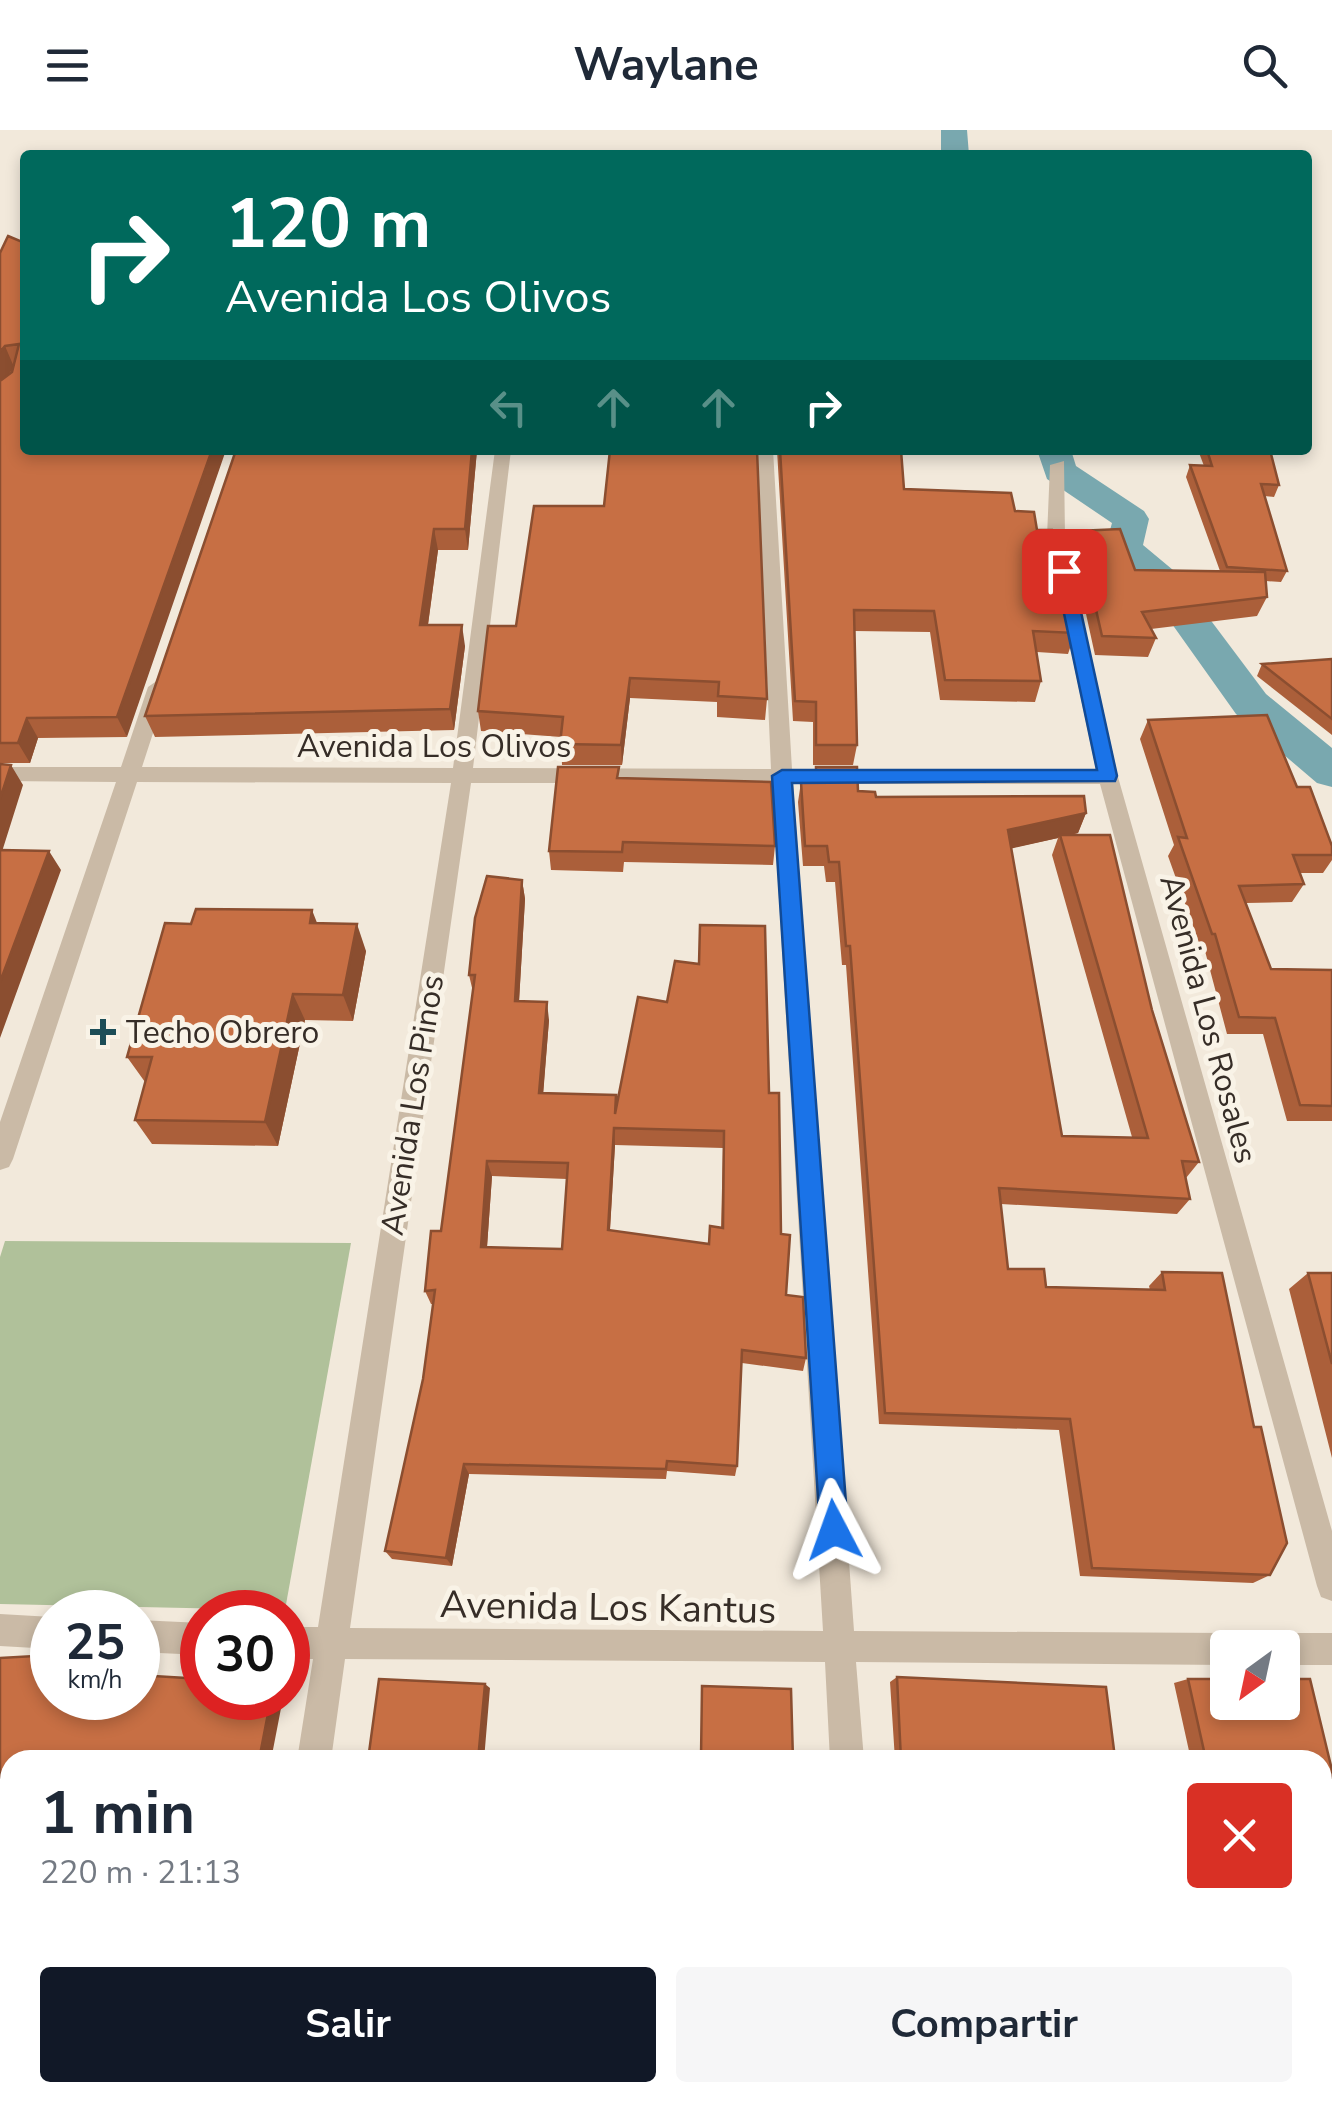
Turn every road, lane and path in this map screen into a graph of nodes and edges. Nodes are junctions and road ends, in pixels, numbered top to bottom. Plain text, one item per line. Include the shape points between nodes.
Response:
1 (502, 455) edge
2 (766, 455) edge
3 (1058, 465) dead end
4 (165, 666) edge
5 (0, 774) edge
6 (128, 774) junction
7 (462, 776) junction
8 (782, 776) junction
9 (1108, 776) junction
10 (0, 1160) edge
11 (1332, 1586) edge
12 (0, 1630) edge
13 (30, 1632) edge
14 (310, 1643) edge
15 (331, 1644) junction
16 (842, 1649) junction
17 (1210, 1649) edge
18 (1300, 1649) edge
19 (1332, 1649) edge
20 (315, 1750) edge
21 (847, 1750) edge

1 - 7 street, Avenida Los Pinos
2 - 8 street
3 - 9 street, Avenida Los Rosales via 1056,537
4 - 6 street
5 - 6 street, Avenida Los Olivos
6 - 7 street, Avenida Los Olivos
6 - 10 street
7 - 8 street, Avenida Los Olivos
7 - 15 street, Avenida Los Pinos
8 - 9 street, Avenida Los Olivos
8 - 16 street
9 - 11 street, Avenida Los Rosales
12 - 13 street
14 - 15 street, Avenida Los Kantus
15 - 16 street, Avenida Los Kantus
15 - 20 street, Avenida Los Pinos
16 - 17 street, Avenida Los Kantus
16 - 21 street
18 - 19 street

